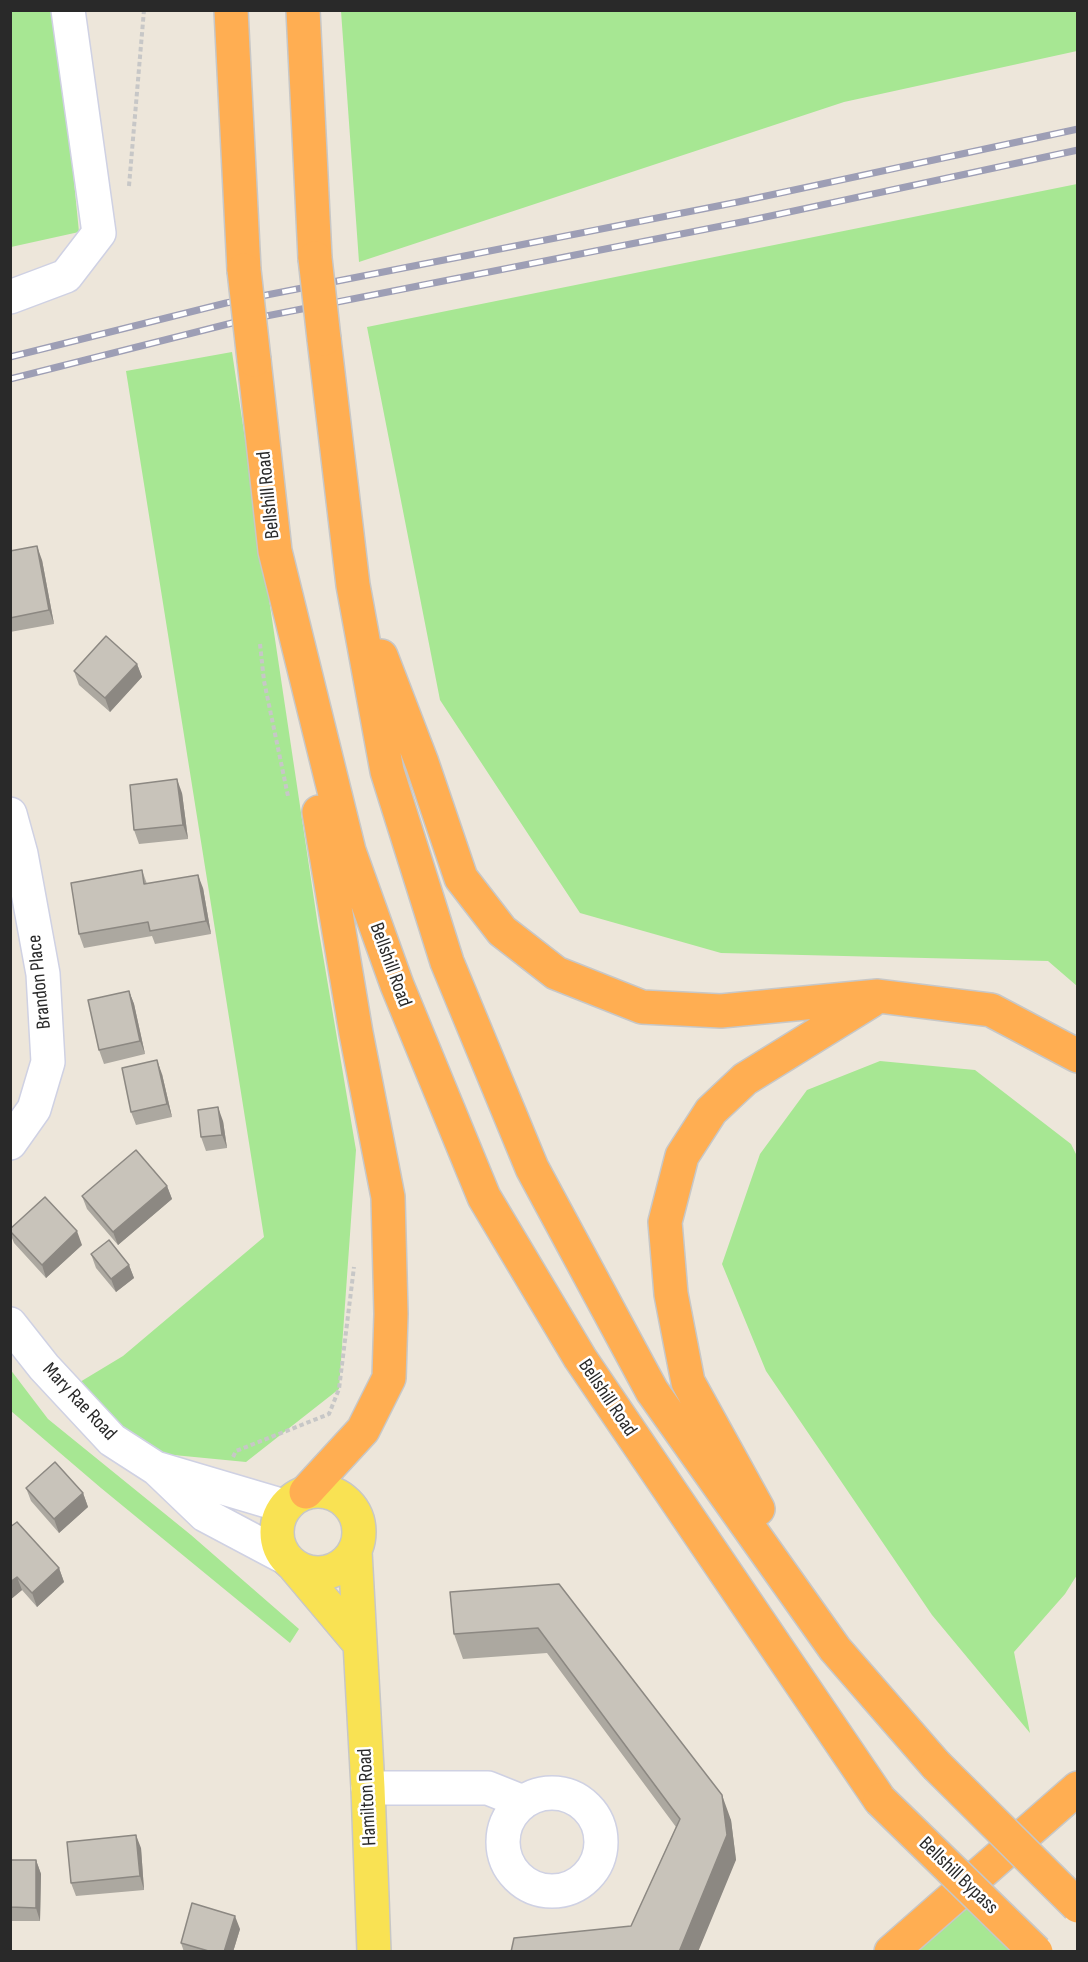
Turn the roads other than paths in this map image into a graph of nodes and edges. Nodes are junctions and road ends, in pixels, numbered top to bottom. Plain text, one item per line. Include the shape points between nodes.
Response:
1 (68, 10) edge
2 (231, 10) edge
3 (303, 10) edge
4 (10, 297) edge
5 (275, 551) junction
6 (354, 585) junction
7 (10, 814) edge
8 (878, 996) junction
9 (1077, 1056) edge
10 (10, 1143) edge
11 (10, 1324) edge
12 (157, 1469) junction
13 (295, 1499) junction
14 (355, 1551) junction
15 (290, 1563) junction
16 (359, 1643) junction
17 (835, 1649) junction
18 (368, 1788) junction
19 (1077, 1788) edge
20 (880, 1800) joint
21 (523, 1802) dead end
22 (1077, 1906) edge
23 (374, 1952) edge
24 (891, 1952) edge
25 (1036, 1952) edge

1 - 4 street via 99,233 66,276
2 - 5 highway, Bellshill Road, bridge via 244,270
3 - 6 highway, bridge via 315,258
5 - 13 highway via 356,1034 388,1197 391,1314 389,1378 363,1430
5 - 20 highway, Bellshill Road via 349,851 397,985 484,1197 580,1358
6 - 8 highway via 461,878 502,931 556,973 642,1007 722,1011
6 - 17 highway via 387,771 447,962 532,1168 652,1391
7 - 10 street, Brandon Place via 43,974 48,1062 34,1109
8 - 9 highway via 991,1010
8 - 17 highway via 745,1079 711,1111 682,1156 665,1222 671,1293 688,1382
11 - 12 street, Mary Rae Road via 112,1440
12 - 13 street, Mary Rae Road
12 - 15 street, Mary Rae Road via 205,1515
13 - 14 main road via 319,1490 333,1493 349,1506 358,1524
13 - 15 main road via 278,1522 276,1535
14 - 15 main road via 335,1569 308,1572
14 - 16 main road, Hamilton Road
15 - 16 main road
16 - 18 main road, Hamilton Road
17 - 22 highway, bridge via 936,1765
18 - 21 street via 488,1788
18 - 23 main road, Hamilton Road
19 - 24 highway
20 - 25 highway, Bellshill Bypass, bridge

